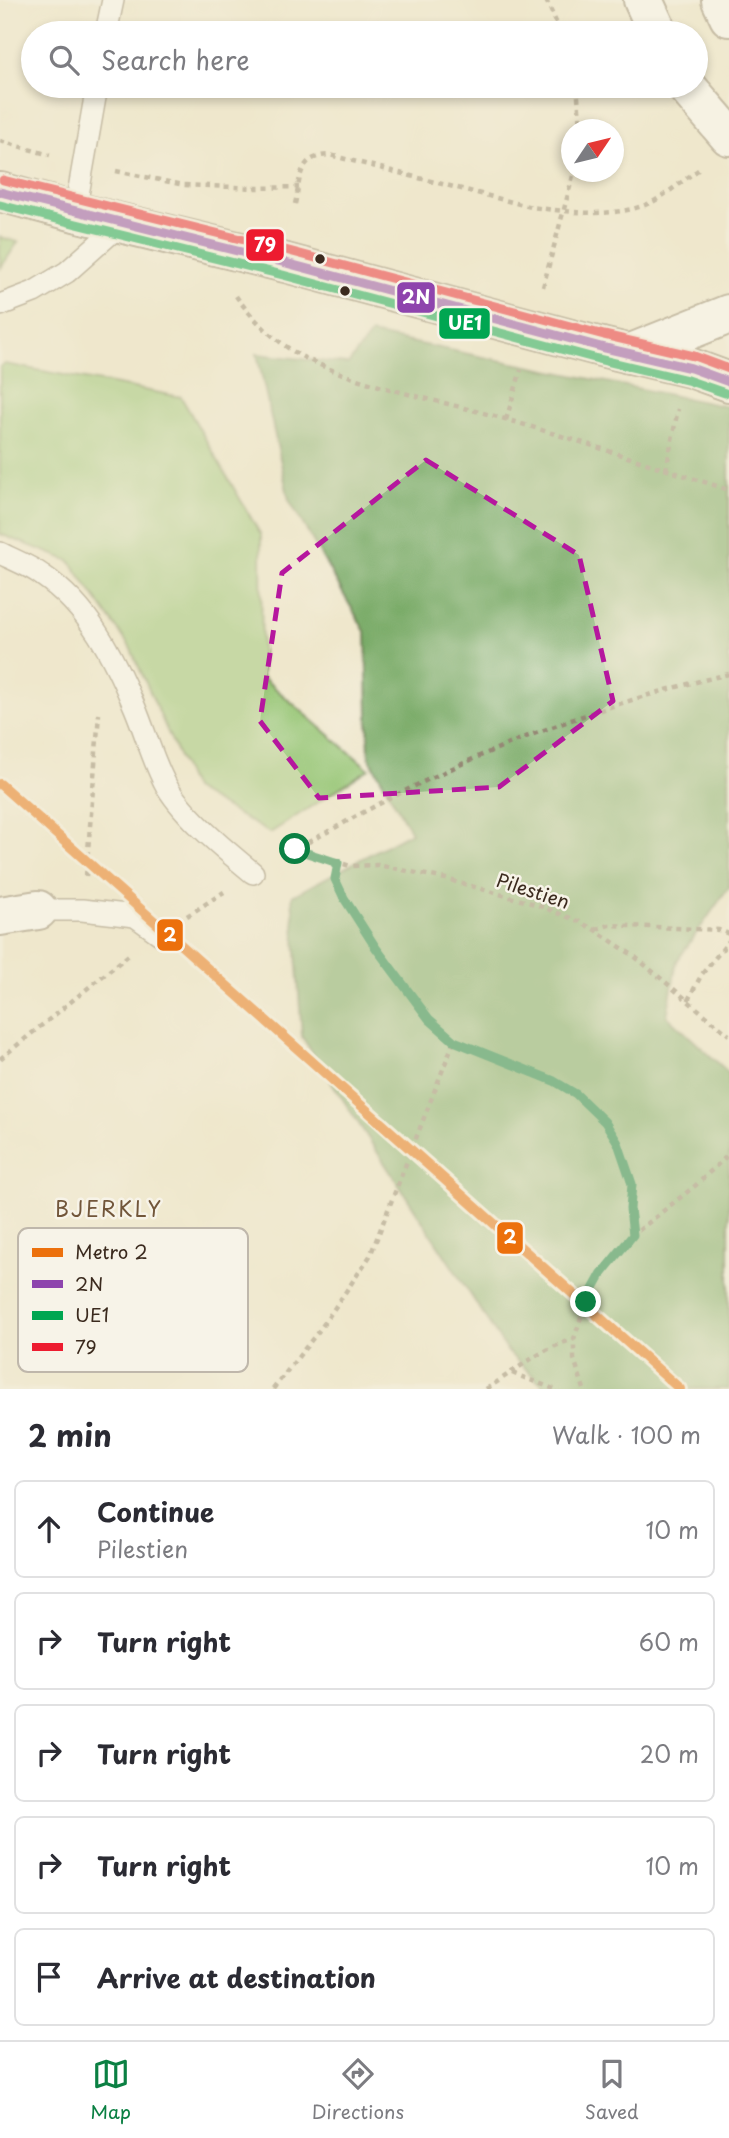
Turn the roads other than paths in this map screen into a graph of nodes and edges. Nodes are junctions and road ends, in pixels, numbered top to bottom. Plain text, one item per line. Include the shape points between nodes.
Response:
1 (113, 0) edge
2 (643, 0) edge
3 (721, 0) edge
4 (729, 17) edge
5 (109, 21) edge
6 (653, 21) edge
7 (95, 98) edge
8 (696, 98) edge
9 (729, 136) edge
10 (0, 191) edge
11 (75, 212) junction
12 (122, 223) junction
13 (0, 304) edge
14 (729, 314) edge
15 (615, 350) junction
16 (729, 363) edge
17 (691, 368) junction
18 (729, 382) edge
19 (0, 553) edge
20 (253, 873) road end
21 (38, 910) joint
22 (0, 916) edge
23 (160, 934) road end

1 - 5 lane
2 - 6 main road
3 - 4 main road
7 - 11 lane
8 - 9 main road
10 - 11 main road
11 - 12 main road
12 - 13 lane via 67,271 34,292
12 - 15 main road, bridge
14 - 15 main road
15 - 17 main road
16 - 17 main road
17 - 18 main road
19 - 20 lane via 41,574 88,618 108,650 169,790
21 - 22 main road
21 - 23 lane via 135,916

